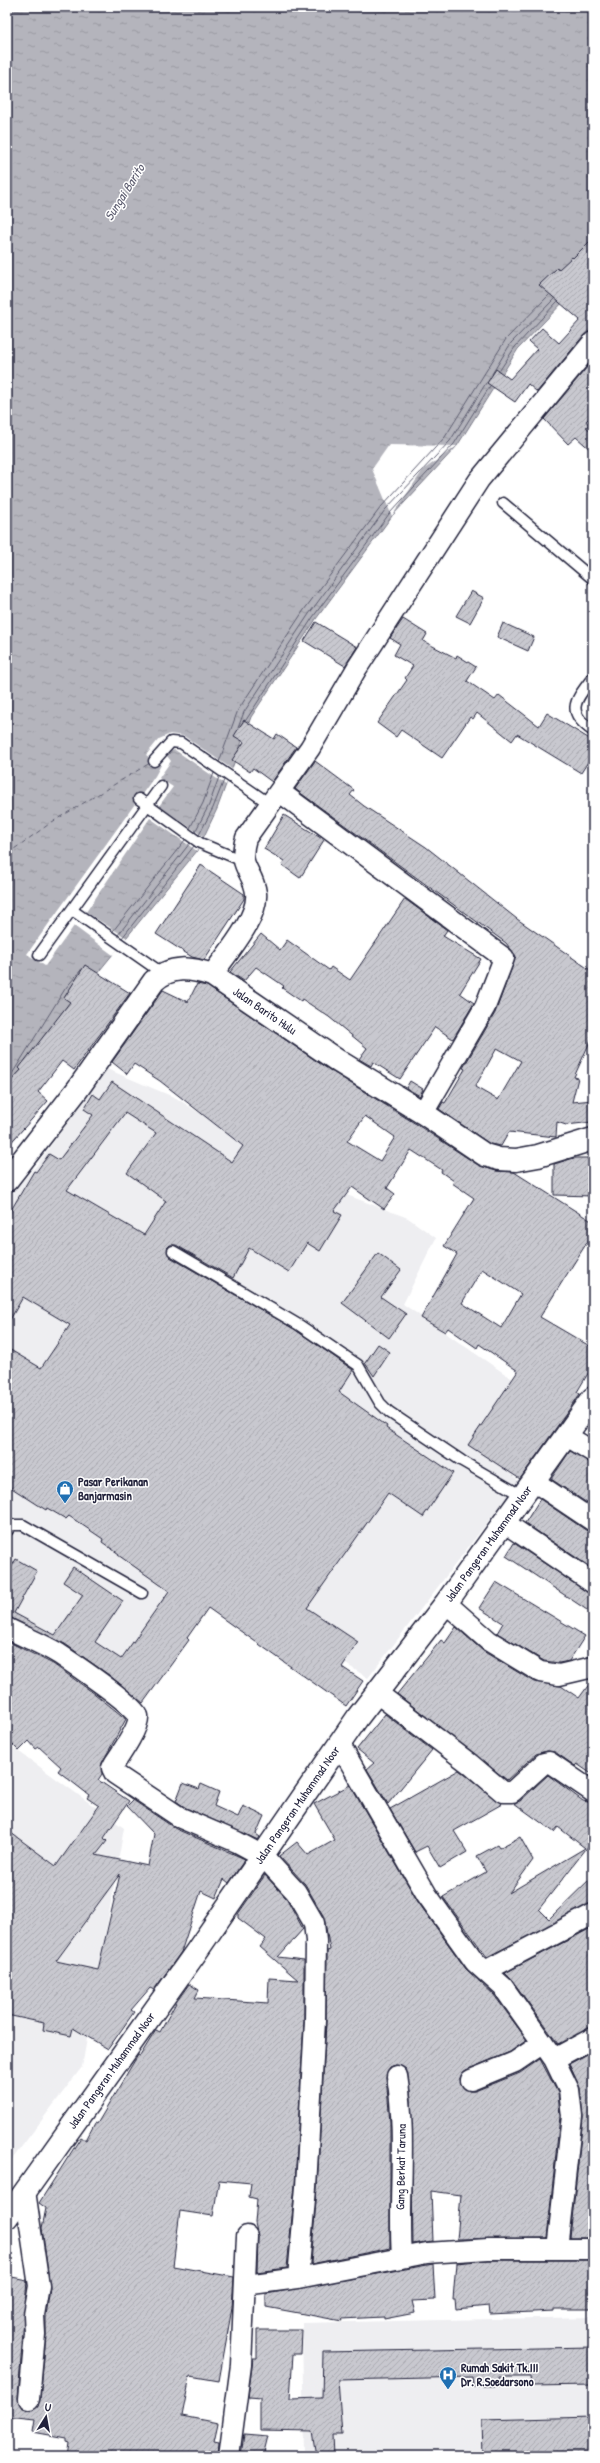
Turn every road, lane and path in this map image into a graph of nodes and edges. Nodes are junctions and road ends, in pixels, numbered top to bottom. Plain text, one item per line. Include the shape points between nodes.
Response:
1 (593, 342) edge
2 (503, 503) dead end
3 (593, 579) edge
4 (593, 677) edge
5 (593, 731) edge
6 (154, 760) dead end
7 (161, 786) dead end
8 (275, 798) junction
9 (139, 799) dead end
10 (147, 806) junction
11 (243, 861) junction
12 (72, 910) junction
13 (39, 955) dead end
14 (162, 973) junction
15 (212, 975) junction
16 (423, 1113) junction
17 (593, 1139) edge
18 (7, 1180) edge
19 (173, 1251) dead end
20 (593, 1398) edge
21 (567, 1436) junction
22 (593, 1452) edge
23 (529, 1490) junction
24 (593, 1521) edge
25 (505, 1523) junction
26 (7, 1531) edge
27 (593, 1583) edge
28 (142, 1593) dead end
29 (446, 1603) junction
30 (7, 1628) edge
31 (593, 1667) edge
32 (376, 1694) junction
33 (340, 1745) junction
34 (593, 1792) edge
35 (263, 1856) junction
36 (593, 1914) edge
37 (485, 1972) junction
38 (593, 2038) edge
39 (543, 2043) junction
40 (554, 2060) junction
41 (397, 2076) dead end
42 (471, 2080) dead end
43 (26, 2191) junction
44 (7, 2217) edge
45 (247, 2236) dead end
46 (557, 2249) junction
47 (593, 2249) edge
48 (402, 2258) junction
49 (298, 2278) junction
50 (244, 2285) junction
51 (29, 2399) dead end
52 (229, 2456) edge

1 - 8 street via 479,480 357,668 310,748
2 - 3 lane
4 - 5 lane via 574,706 575,714
6 - 8 lane via 171,742 181,743
7 - 10 lane
8 - 11 street via 246,838 242,851
8 - 16 street via 504,958 485,1007
9 - 10 lane
10 - 11 lane via 200,844
10 - 12 lane
11 - 15 street via 253,884 256,900 250,918
12 - 13 lane
12 - 14 lane
14 - 15 main road, Jalan Barito Hulu via 174,969 187,969
14 - 18 main road via 139,1000 77,1090
15 - 16 main road, Jalan Barito Hulu via 338,1061
16 - 17 main road, Jalan Barito Hulu via 484,1155 499,1159 516,1160 538,1156
19 - 23 lane via 299,1325 358,1365 380,1403 389,1412 462,1460
20 - 21 main road, Jalan Pangeran Muhammad Noor
21 - 22 street
21 - 23 main road, Jalan Pangeran Muhammad Noor
23 - 24 street
23 - 25 main road, Jalan Pangeran Muhammad Noor
25 - 27 street
25 - 29 main road, Jalan Pangeran Muhammad Noor
26 - 28 lane via 12,1525 23,1525
29 - 31 street via 489,1641 540,1672 558,1675
29 - 32 main road, Jalan Pangeran Muhammad Noor
30 - 35 street via 58,1654 122,1699 136,1712 138,1717 135,1726 112,1768 115,1774 181,1818
32 - 33 main road, Jalan Pangeran Muhammad Noor
32 - 34 street via 470,1764 503,1792 512,1792 544,1763 549,1762
33 - 35 main road, Jalan Pangeran Muhammad Noor
33 - 37 street via 427,1895
35 - 43 main road, Jalan Pangeran Muhammad Noor
35 - 49 street via 296,1892 314,1923 316,1932 314,2037
36 - 37 street
37 - 39 street via 499,1982
38 - 40 street
39 - 40 street
39 - 42 street via 515,2062
40 - 46 street via 569,2090 572,2109
41 - 48 street, Gang Berkat Taruna via 403,2138 400,2229
43 - 44 main road, Jalan Pangeran Muhammad Noor
43 - 51 street via 39,2286 34,2315 35,2334
45 - 50 street
46 - 47 street
46 - 48 street via 488,2249 427,2253
48 - 49 street
49 - 50 street
50 - 52 street via 241,2364

